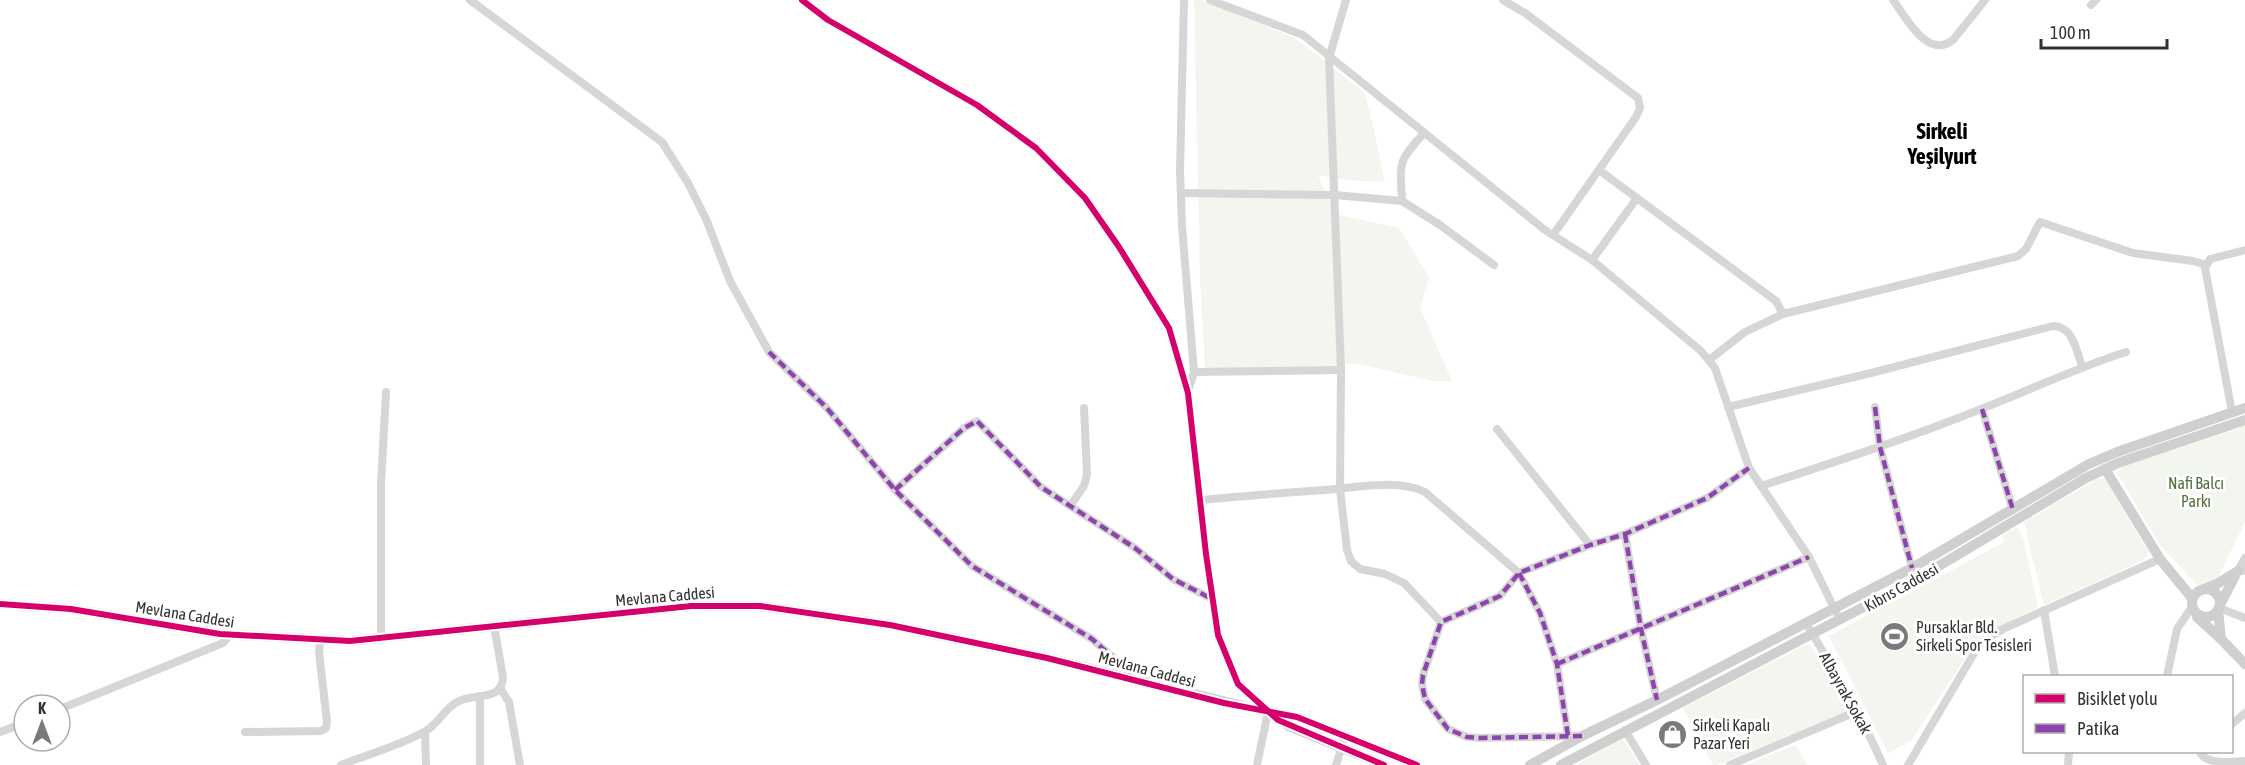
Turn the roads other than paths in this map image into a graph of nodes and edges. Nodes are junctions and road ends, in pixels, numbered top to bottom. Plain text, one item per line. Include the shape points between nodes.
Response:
1 (470, 0) edge
2 (802, 0) edge
3 (1184, 0) edge
4 (1210, 0) edge
5 (1346, 0) edge
6 (1503, 0) edge
7 (1893, 0) edge
8 (1985, 0) edge
9 (1329, 58) junction
10 (1424, 133) junction
11 (1599, 170) junction
12 (1181, 193) junction
13 (1335, 195) junction
14 (1637, 198) junction
15 (1402, 201) junction
16 (1553, 236) junction
17 (2245, 250) edge
18 (1592, 260) junction
19 (1494, 265) dead end
20 (2206, 265) junction
21 (1783, 314) junction
22 (2126, 352) dead end
23 (1709, 360) junction
24 (2082, 366) junction
25 (1341, 370) junction
26 (1194, 372) junction
27 (386, 392) dead end
28 (1188, 393) junction
29 (1728, 407) junction
30 (1875, 407) dead end
31 (1084, 408) dead end
32 (2245, 408) edge
33 (1982, 409) junction
34 (2232, 412) junction
35 (2245, 420) edge
36 (1497, 429) dead end
37 (1880, 447) junction
38 (1749, 468) junction
39 (2105, 469) junction
40 (1761, 486) junction
41 (1340, 489) junction
42 (895, 490) junction
43 (1200, 500) junction
44 (1070, 506) junction
45 (2013, 510) junction
46 (1625, 534) junction
47 (1590, 545) junction
48 (1809, 558) junction
49 (2245, 558) edge
50 (2160, 559) junction
51 (1912, 568) junction
52 (2241, 571) edge
53 (1519, 573) junction
54 (2203, 589) junction
55 (1212, 599) junction
56 (0, 604) edge
57 (2193, 605) junction
58 (1835, 606) junction
59 (2219, 608) junction
60 (2044, 610) junction
61 (2245, 618) edge
62 (1840, 620) junction
63 (1441, 622) junction
64 (1806, 622) junction
65 (494, 626) junction
66 (1641, 629) junction
67 (1813, 634) junction
68 (229, 635) junction
69 (381, 639) junction
70 (2221, 639) junction
71 (320, 641) junction
72 (1557, 664) junction
73 (2245, 664) edge
74 (2055, 675) edge
75 (2167, 675) edge
76 (1132, 678) junction
77 (500, 688) junction
78 (480, 696) junction
79 (1657, 700) junction
80 (72, 704) edge
81 (1858, 711) junction
82 (1268, 712) junction
83 (2245, 713) edge
84 (2233, 723) edge
85 (1624, 730) junction
86 (245, 732) dead end
87 (424, 732) junction
88 (1568, 736) junction
89 (1582, 736) junction
90 (1345, 737) junction
91 (1341, 748) junction
92 (2200, 753) edge
93 (2245, 761) edge
94 (341, 765) edge
95 (426, 765) edge
96 (480, 765) edge
97 (520, 765) edge
98 (1257, 765) edge
99 (1336, 765) edge
100 (1384, 765) edge
101 (1417, 765) edge
102 (1530, 765) edge
103 (1561, 765) edge
104 (1646, 765) edge
105 (1730, 765) edge
106 (1883, 765) edge
107 (1908, 765) edge

1 - 42 street via 662,142 688,183 730,281 769,352 826,407
2 - 28 street via 828,20 977,105 1036,148 1085,198 1132,267 1169,328
3 - 12 street
4 - 9 street via 1303,35
5 - 9 street
6 - 11 street via 1638,98 1640,108 1636,117
7 - 8 street via 1923,39 1938,46 1953,40
9 - 10 street
9 - 13 street
10 - 15 street via 1405,153 1400,165
10 - 16 street
11 - 14 street
11 - 16 street
12 - 13 street
12 - 26 street
13 - 15 street
13 - 25 street
14 - 18 street
14 - 21 street via 1776,301
15 - 19 street
16 - 18 street
17 - 20 street via 2214,257
18 - 23 street
20 - 21 street via 2133,253 2040,222 2026,249 2015,257
20 - 34 street
21 - 23 street via 1745,332
22 - 24 street
23 - 29 street
24 - 29 street via 2069,333 2053,326
24 - 33 street
25 - 26 street
25 - 41 street
26 - 28 street
27 - 69 street via 381,484
28 - 43 street
29 - 38 street
30 - 37 street
31 - 44 street via 1087,476
32 - 34 street
33 - 37 street
33 - 45 street
34 - 45 street via 2100,459
35 - 39 street, Kıbrıs Caddesi
36 - 47 street
37 - 40 street
37 - 51 street
38 - 40 street
38 - 46 street via 1707,498
39 - 50 street
39 - 62 street, Kıbrıs Caddesi
40 - 48 street
41 - 43 street
41 - 53 street via 1401,485 1421,489
41 - 63 street via 1351,561 1360,569 1404,583
42 - 44 street via 964,428 977,422 1041,487
42 - 76 street via 972,566 1092,639
43 - 55 street
44 - 55 street via 1135,548 1173,579
45 - 51 street
46 - 47 street
46 - 66 street
47 - 53 street
48 - 58 street
48 - 66 street
49 - 52 street
50 - 57 street
50 - 60 street
51 - 58 street
52 - 54 street
52 - 59 street
53 - 63 street via 1500,596
53 - 72 street via 1540,613
54 - 57 street
54 - 59 street via 2215,593
55 - 82 street via 1218,635 1238,684
56 - 68 street, Mevlana Caddesi via 71,609
57 - 59 street via 2206,618
57 - 70 street via 2196,616
57 - 75 street via 2177,629
58 - 62 street
58 - 64 street
59 - 61 street
59 - 70 street
60 - 74 street
60 - 107 street via 1984,640
62 - 67 street, Kıbrıs Caddesi
63 - 88 street via 1422,684 1425,699 1448,729 1480,738
64 - 67 street, Albayrak Sokak
64 - 79 street
65 - 69 street, Mevlana Caddesi
65 - 76 street, Mevlana Caddesi via 691,606 760,606 890,625
65 - 77 street via 503,677
66 - 72 street
66 - 79 street
67 - 81 street, Albayrak Sokak
67 - 85 street, Kıbrıs Caddesi
68 - 71 street, Mevlana Caddesi
68 - 80 street via 223,644
69 - 71 street, Mevlana Caddesi
70 - 73 street
71 - 86 street via 326,728
72 - 88 street
76 - 82 street, Mevlana Caddesi
77 - 78 street via 494,694
77 - 97 street via 509,702
78 - 87 street via 456,702
78 - 96 street
79 - 89 street
81 - 105 street
81 - 106 street, Albayrak Sokak
82 - 90 street via 1298,717
82 - 91 street, Mevlana Caddesi
82 - 98 street
83 - 84 street
85 - 103 street, Kıbrıs Caddesi
85 - 104 street
87 - 94 street
87 - 95 street
88 - 89 street
89 - 102 street
90 - 91 street
90 - 101 street
91 - 99 street
91 - 100 street, Mevlana Caddesi
92 - 93 street via 2210,764

